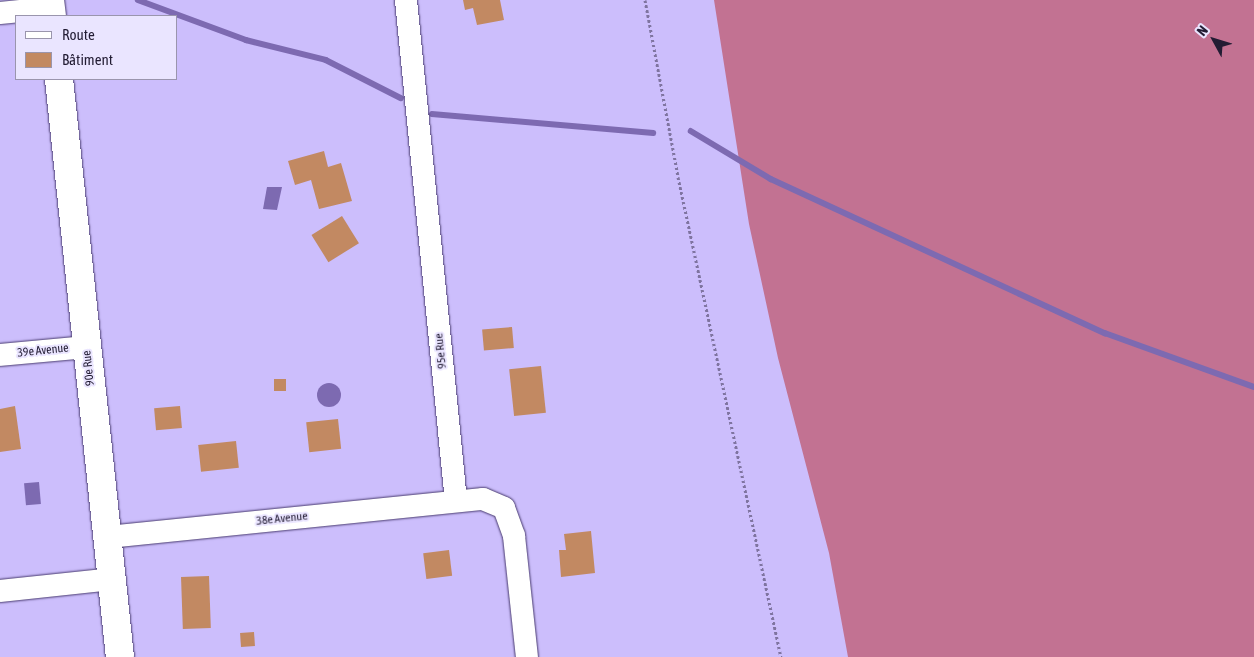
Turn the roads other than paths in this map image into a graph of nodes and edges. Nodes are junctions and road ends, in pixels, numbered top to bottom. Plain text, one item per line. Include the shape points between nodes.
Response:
1 (406, 0) edge
2 (51, 8) edge
3 (0, 13) edge
4 (58, 80) edge
5 (87, 347) junction
6 (0, 355) edge
7 (456, 501) junction
8 (108, 537) junction
9 (112, 579) junction
10 (0, 590) edge
11 (120, 657) edge
12 (527, 657) edge

1 - 7 street, 95e Rue
2 - 3 street
4 - 5 street, 90e Rue
5 - 6 street, 39e Avenue
5 - 8 street, 90e Rue
7 - 8 street, 38e Avenue
7 - 12 street via 483,499 504,508 514,536
8 - 9 street, 90e Rue
9 - 10 street
9 - 11 street, 90e Rue

